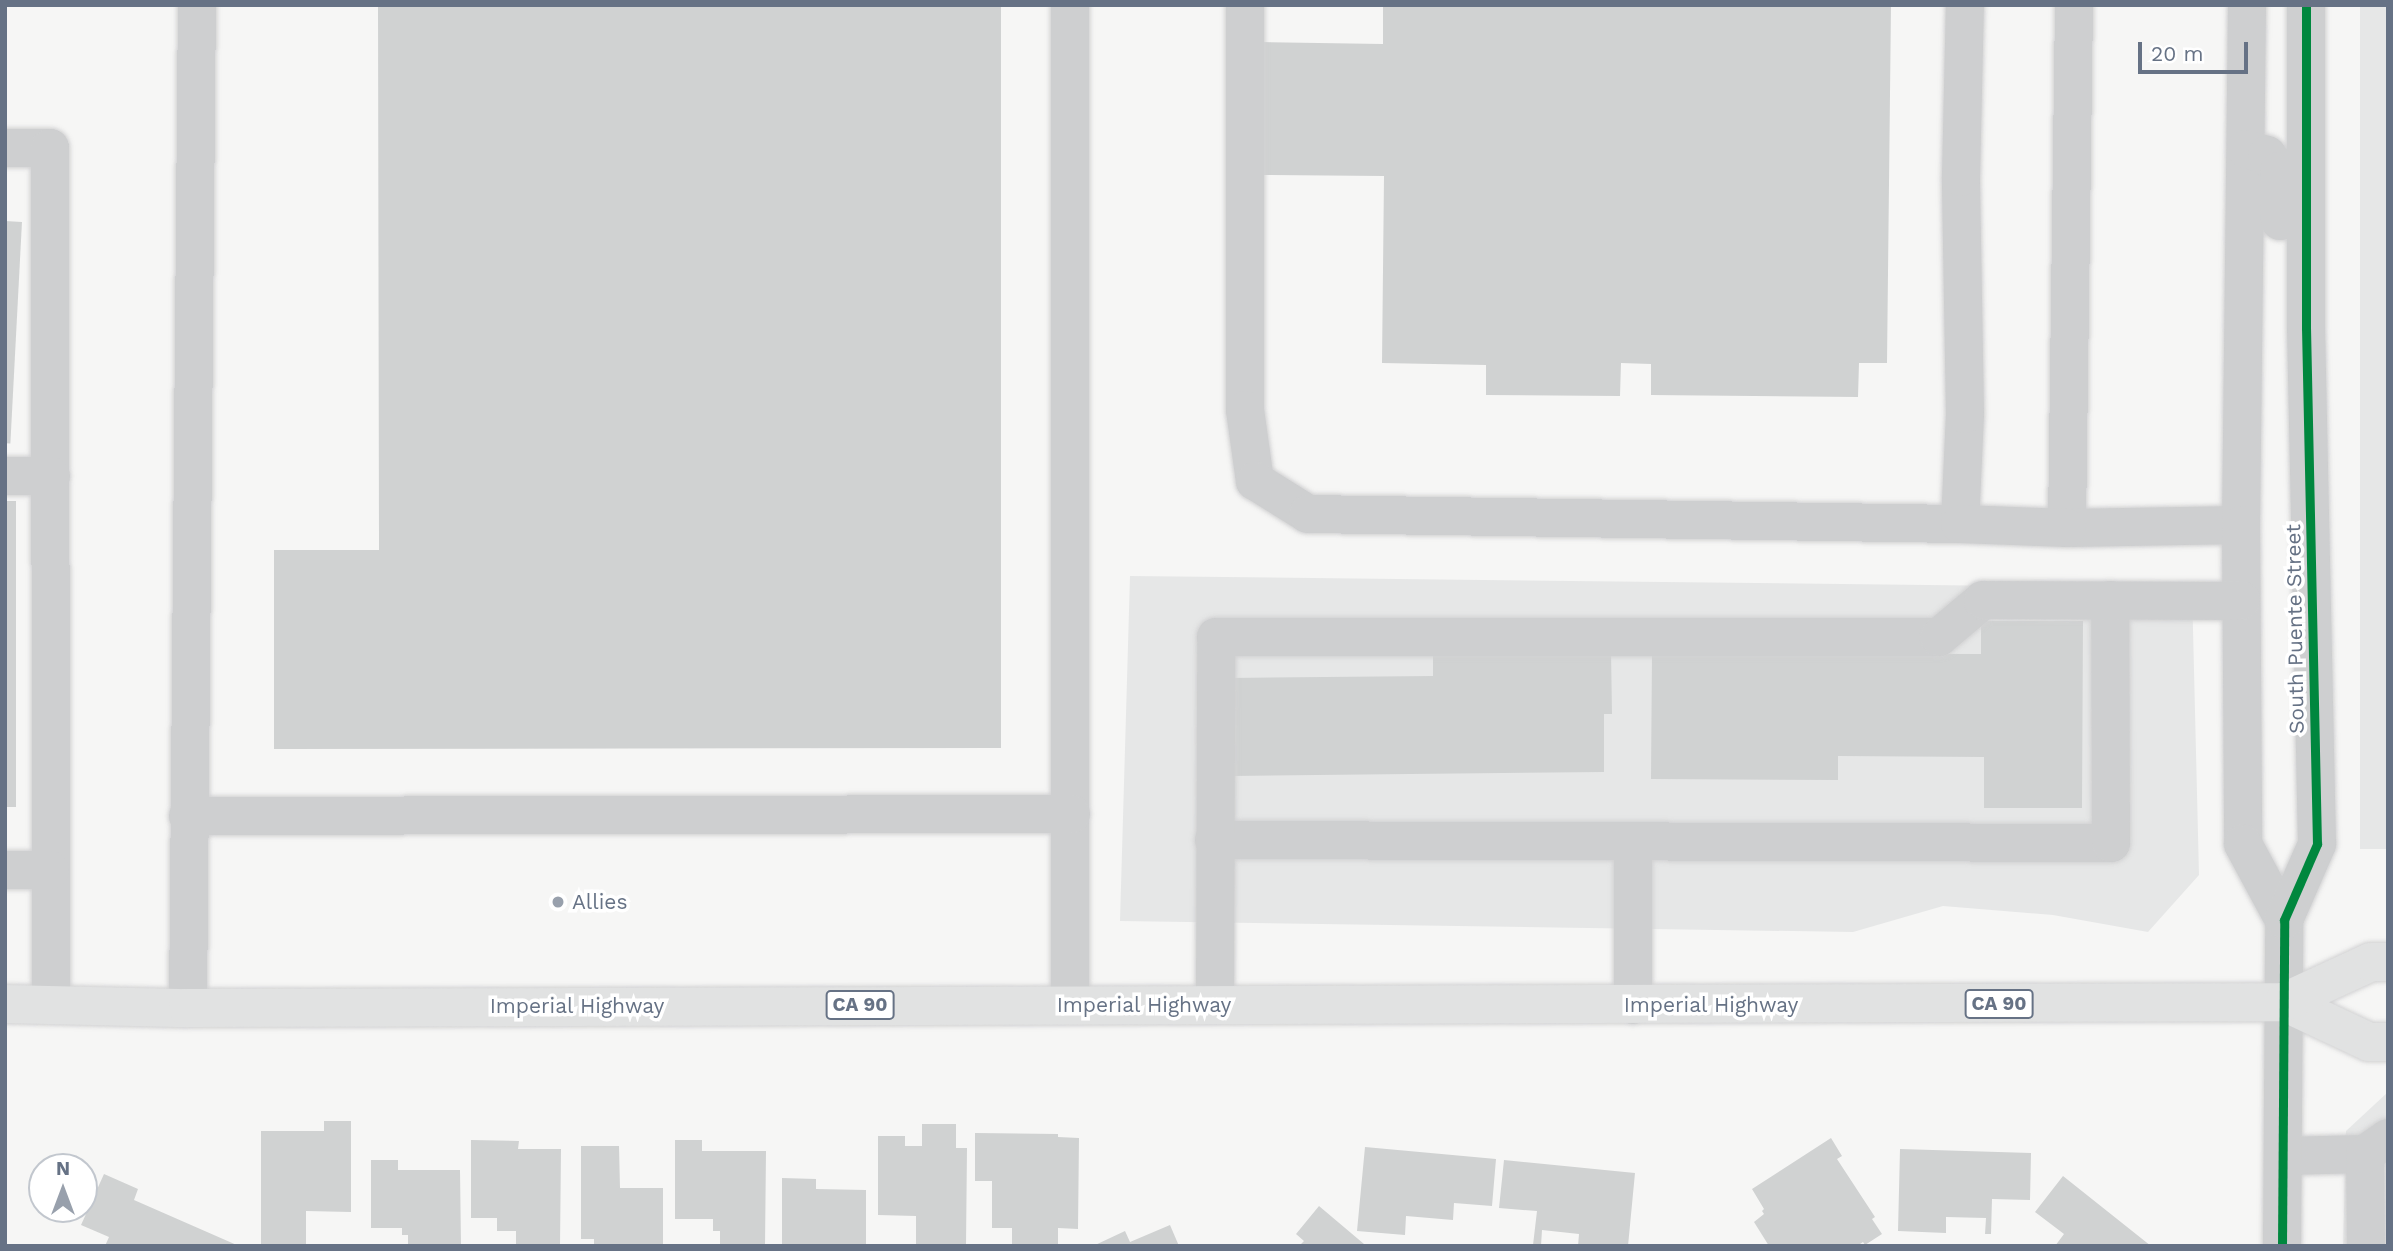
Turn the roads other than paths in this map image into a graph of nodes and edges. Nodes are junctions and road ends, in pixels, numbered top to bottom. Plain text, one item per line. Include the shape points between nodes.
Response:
1 (197, 5) edge
2 (1070, 5) edge
3 (1245, 5) edge
4 (1965, 5) edge
5 (2074, 5) edge
6 (2247, 5) edge
7 (2306, 5) edge
8 (5, 148) edge
9 (2246, 149) junction
10 (2306, 328) junction
11 (5, 476) edge
12 (51, 477) junction
13 (1960, 524) junction
14 (2241, 525) junction
15 (2067, 528) junction
16 (2110, 600) junction
17 (2241, 601) junction
18 (1071, 814) junction
19 (188, 816) junction
20 (1214, 840) junction
21 (1633, 841) junction
22 (5, 870) edge
23 (50, 870) junction
24 (2284, 920) junction
25 (2388, 962) edge
26 (2284, 1002) junction
27 (5, 1004) edge
28 (51, 1005) junction
29 (1070, 1005) junction
30 (1215, 1005) junction
31 (1633, 1005) junction
32 (188, 1008) junction
33 (2388, 1042) edge
34 (2376, 1146) edge
35 (2283, 1156) junction
36 (2282, 1246) edge
37 (2366, 1246) edge

1 - 19 street
2 - 18 street
3 - 13 street via 1245,410 1255,481 1308,514
4 - 13 street via 1961,177 1965,414
5 - 15 street
6 - 9 street, South Puente Street
7 - 10 street, South Puente Street
8 - 12 street via 50,148
9 - 10 street via 2267,155 2279,171 2283,299 2287,315
9 - 14 street, South Puente Street
10 - 24 street, South Puente Street via 2317,844
11 - 12 street
12 - 23 street
13 - 15 street
14 - 15 street
14 - 17 street, South Puente Street
16 - 17 street
16 - 20 street via 1983,600 1939,637 1216,637
16 - 21 street via 2111,843
17 - 24 street, South Puente Street via 2243,844
18 - 19 street
18 - 29 street
19 - 32 street
20 - 21 street
20 - 30 street
21 - 31 street
22 - 23 street
23 - 28 street
24 - 26 street, South Puente Street
25 - 26 main road, Imperial Highway / CA 90 via 2371,962
26 - 31 main road, Imperial Highway / CA 90
26 - 33 main road, Imperial Highway / CA 90 via 2369,1042
26 - 35 street, South Puente Street
27 - 28 main road, Imperial Highway / CA 90
28 - 32 main road, Imperial Highway / CA 90
29 - 30 main road, Imperial Highway / CA 90
29 - 32 main road, Imperial Highway / CA 90
30 - 31 main road, Imperial Highway / CA 90
34 - 35 street
34 - 37 street
35 - 36 street, South Puente Street

